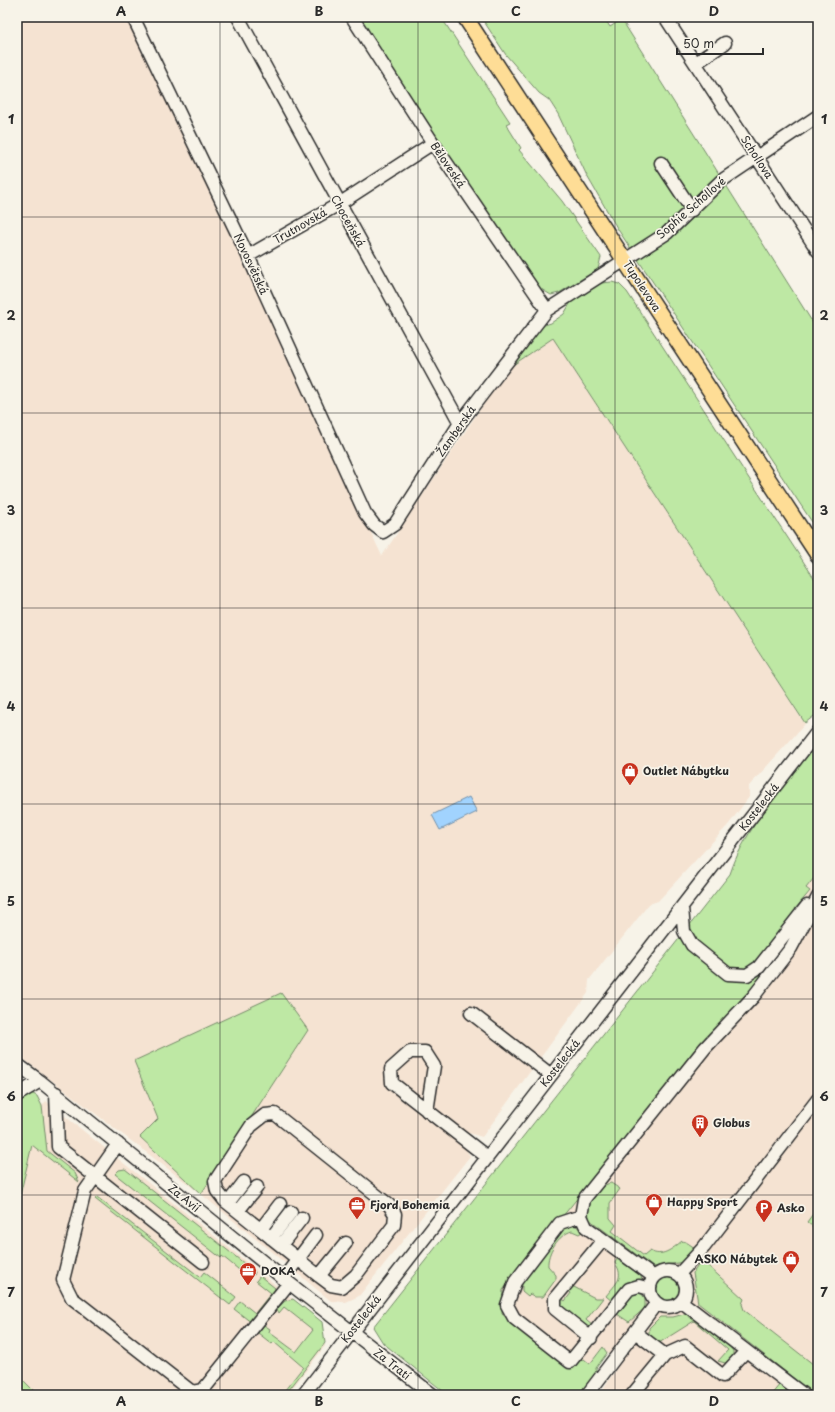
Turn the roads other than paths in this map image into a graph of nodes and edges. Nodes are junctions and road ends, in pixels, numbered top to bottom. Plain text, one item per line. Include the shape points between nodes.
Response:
1 (133, 17) edge
2 (238, 17) edge
3 (352, 17) edge
4 (465, 17) edge
5 (665, 17) edge
6 (725, 44) dead end
7 (696, 63) junction
8 (818, 116) edge
9 (433, 143) junction
10 (756, 156) junction
11 (661, 163) dead end
12 (339, 204) junction
13 (692, 210) junction
14 (817, 248) edge
15 (248, 256) junction
16 (625, 260) junction
17 (547, 310) junction
18 (460, 423) junction
19 (365, 513) joint
20 (818, 555) edge
21 (818, 731) edge
22 (818, 896) edge
23 (682, 907) junction
24 (471, 1014) dead end
25 (17, 1064) edge
26 (551, 1075) junction
27 (40, 1081) junction
28 (56, 1093) junction
29 (17, 1095) edge
30 (818, 1099) edge
31 (428, 1111) junction
32 (118, 1144) junction
33 (487, 1157) junction
34 (96, 1176) junction
35 (244, 1182) dead end
36 (257, 1187) dead end
37 (228, 1202) junction
38 (280, 1204) dead end
39 (238, 1211) junction
40 (297, 1215) dead end
41 (581, 1216) junction
42 (261, 1229) junction
43 (316, 1235) dead end
44 (603, 1240) junction
45 (276, 1241) junction
46 (346, 1243) dead end
47 (299, 1260) junction
48 (203, 1262) dead end
49 (679, 1274) junction
50 (319, 1276) junction
51 (654, 1277) junction
52 (286, 1281) junction
53 (650, 1289) junction
54 (682, 1302) junction
55 (656, 1304) junction
56 (351, 1332) junction
57 (635, 1332) junction
58 (591, 1338) junction
59 (746, 1351) junction
60 (665, 1355) junction
61 (303, 1395) edge
62 (433, 1395) edge
63 (587, 1395) edge
64 (632, 1395) edge
65 (804, 1395) edge

1 - 15 street, Novosvětská
2 - 12 street, Choceňská
3 - 9 street, Běloveská
4 - 16 main road, Tupolevova
5 - 7 street, Schollova
6 - 7 street
7 - 10 street, Schollova
8 - 10 street, Sophie Schollové
9 - 12 street, Trutnovská
9 - 17 street, Běloveská
10 - 13 street, Sophie Schollové via 721,181
10 - 14 street, Schollova
11 - 13 street
12 - 15 street, Trutnovská
12 - 18 street, Choceňská
13 - 16 street, Sophie Schollové via 667,232
15 - 19 street, Novosvětská
16 - 17 street, Sophie Schollové
16 - 20 main road, Tupolevova
17 - 18 street, Žamberská
18 - 19 street, Žamberská via 395,524 383,532
21 - 23 street, Kostelecká
22 - 23 street via 805,908 759,967 747,975 728,974 692,945 684,931
22 - 41 street via 791,948 753,997 705,1048 584,1199
23 - 26 street, Kostelecká
24 - 26 street
25 - 27 street, Za Avií
26 - 33 street, Kostelecká
27 - 28 street, Za Avií
27 - 29 street
28 - 32 street, Za Avií
28 - 34 street via 58,1147
30 - 49 street via 718,1229
31 - 31 street via 392,1083 391,1070 410,1052 425,1052 434,1066
31 - 33 street
32 - 34 street
32 - 52 street, Za Avií
33 - 56 street, Kostelecká
34 - 48 street
34 - 52 street via 85,1191 63,1280 72,1298 192,1392 203,1390
35 - 37 street
36 - 39 street
37 - 39 street
37 - 50 street via 217,1191 216,1181 251,1126 265,1115 275,1114 389,1205 395,1214 394,1225 356,1275 342,1287 331,1284
38 - 42 street
39 - 42 street
40 - 45 street
41 - 44 street via 586,1227
41 - 58 street via 560,1223 515,1282 507,1305 514,1318 570,1362
42 - 45 street
43 - 47 street
44 - 51 street
44 - 58 street via 553,1303 554,1309
45 - 47 street
46 - 50 street
47 - 50 street
47 - 52 street
49 - 51 street via 663,1272
49 - 54 street via 686,1284
51 - 53 street
52 - 56 street, Za Avií
53 - 55 street
53 - 58 street via 639,1286 628,1289
54 - 55 street via 667,1308
54 - 59 street
55 - 57 street
56 - 61 street, Kostelecká
56 - 62 street, Za Tratí
57 - 60 street
57 - 63 street
59 - 60 street via 723,1376 685,1346
59 - 65 street
60 - 64 street

